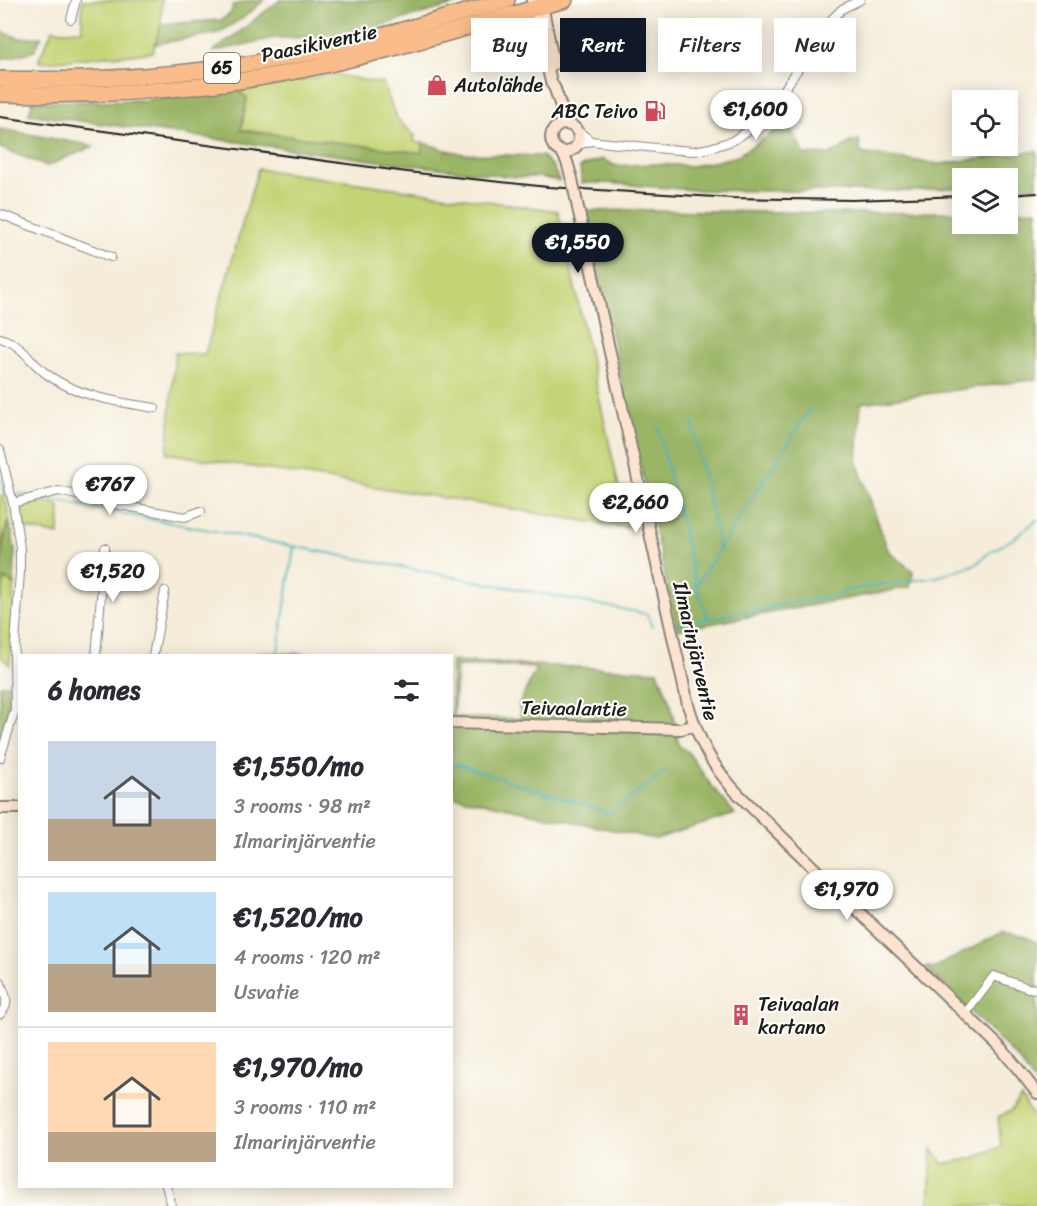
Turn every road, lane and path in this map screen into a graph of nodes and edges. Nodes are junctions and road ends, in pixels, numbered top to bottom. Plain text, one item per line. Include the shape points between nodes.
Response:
1 (76, 0) edge
2 (507, 0) edge
3 (566, 0) edge
4 (860, 0) edge
5 (537, 4) edge
6 (71, 19) dead end
7 (455, 31) junction
8 (471, 31) edge
9 (548, 69) edge
10 (0, 79) edge
11 (555, 89) junction
12 (0, 94) edge
13 (568, 127) junction
14 (591, 141) junction
15 (570, 152) junction
16 (0, 214) edge
17 (111, 257) dead end
18 (0, 338) edge
19 (155, 408) dead end
20 (0, 450) edge
21 (13, 503) junction
22 (201, 511) dead end
23 (105, 548) dead end
24 (165, 591) dead end
25 (96, 654) edge
26 (153, 654) edge
27 (17, 709) edge
28 (453, 723) edge
29 (694, 726) junction
30 (0, 758) edge
31 (0, 808) edge
32 (18, 808) edge
33 (0, 981) edge
34 (1037, 989) edge
35 (0, 1014) edge
36 (965, 1014) junction
37 (1037, 1093) edge
38 (166, 1188) edge
39 (172, 1206) edge

1 - 6 street
2 - 10 highway, Paasikiventie / 65 via 401,31 241,65 153,75
3 - 5 highway, 65
4 - 14 street via 832,19 760,123 732,141 694,150
5 - 7 highway, Paasikiventie / 65
5 - 11 main road
7 - 8 highway
7 - 12 highway, Paasikiventie / 65 via 311,68 208,85 153,91
9 - 11 main road
11 - 13 main road
13 - 14 street
13 - 15 main road via 579,141
13 - 15 main road via 553,132 551,140 555,147
14 - 15 street
15 - 29 main road, Ilmarinjärventie, bridge via 578,208
16 - 17 street
18 - 19 street via 18,345 48,375 67,386 88,395
20 - 21 street
21 - 22 street via 59,491 185,517
21 - 27 street via 20,548 14,658
23 - 25 street
24 - 26 street
27 - 30 street
28 - 29 main road, Teivaalantie via 680,729
29 - 36 main road, Ilmarinjärventie via 712,762 733,788
31 - 32 main road
33 - 35 street via 7,1002
34 - 36 street via 994,976
36 - 37 main road, Ilmarinjärventie via 1000,1047
38 - 39 street

